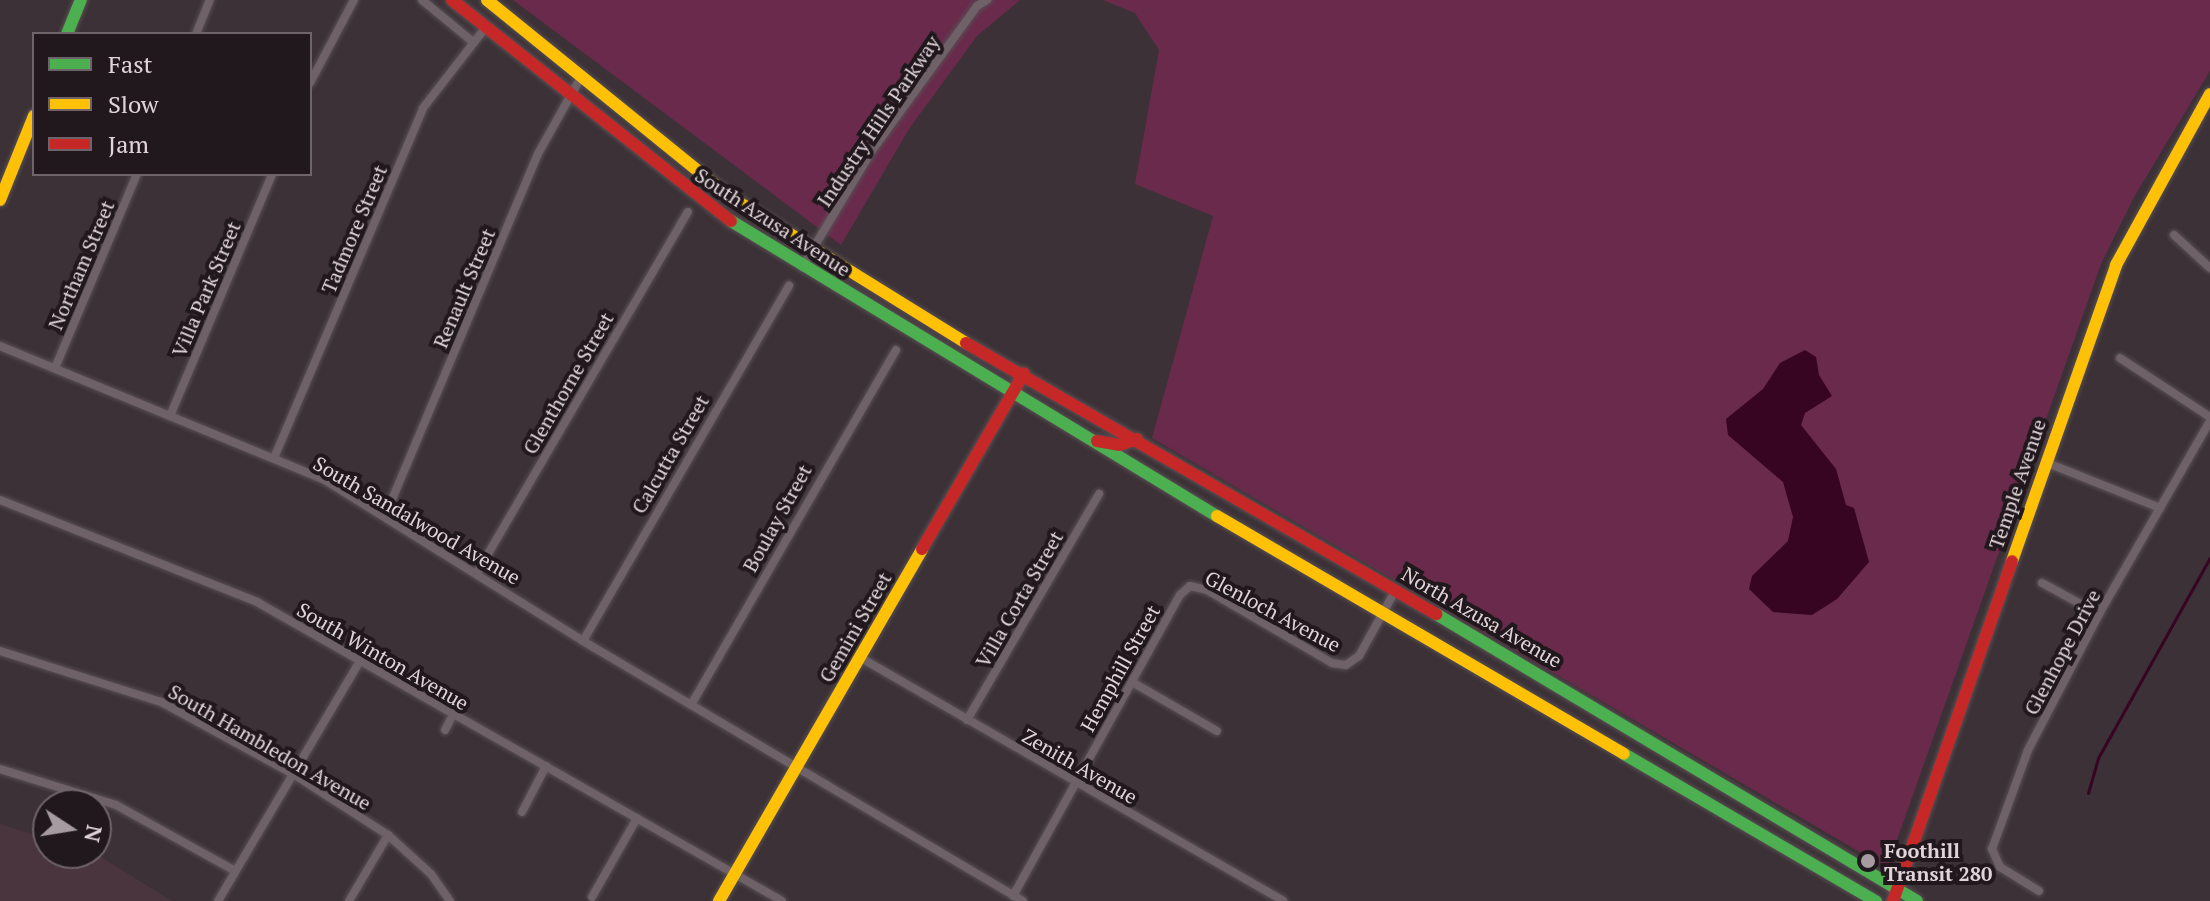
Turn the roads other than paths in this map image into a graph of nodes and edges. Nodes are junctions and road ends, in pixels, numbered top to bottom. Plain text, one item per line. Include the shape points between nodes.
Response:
1 (81, 0) edge
2 (210, 0) edge
3 (354, 0) edge
4 (422, 0) edge
5 (452, 0) edge
6 (487, 0) edge
7 (987, 0) edge
8 (487, 26) junction
9 (68, 32) edge
10 (197, 32) edge
11 (472, 41) junction
12 (581, 77) junction
13 (312, 79) edge
14 (2210, 94) edge
15 (569, 95) junction
16 (32, 121) edge
17 (136, 176) edge
18 (271, 176) edge
19 (0, 200) edge
20 (688, 212) dead end
21 (2174, 235) dead end
22 (814, 247) junction
23 (802, 267) junction
24 (2210, 268) edge
25 (789, 285) dead end
26 (0, 346) edge
27 (896, 350) dead end
28 (2120, 358) dead end
29 (55, 368) junction
30 (1024, 373) junction
31 (1011, 396) junction
32 (170, 416) junction
33 (2210, 419) edge
34 (1084, 439) junction
35 (1137, 439) junction
36 (274, 458) junction
37 (2045, 462) junction
38 (1099, 494) dead end
39 (0, 500) edge
40 (2160, 508) junction
41 (385, 516) junction
42 (478, 571) junction
43 (2042, 583) dead end
44 (1190, 586) joint
45 (1395, 591) junction
46 (1384, 611) junction
47 (2099, 614) junction
48 (583, 641) junction
49 (0, 651) edge
50 (861, 658) junction
51 (361, 659) junction
52 (1132, 682) junction
53 (691, 705) junction
54 (453, 715) junction
55 (967, 720) junction
56 (445, 730) dead end
57 (1217, 731) dead end
58 (546, 766) junction
59 (794, 768) junction
60 (0, 769) edge
61 (293, 774) junction
62 (1074, 781) junction
63 (522, 812) dead end
64 (637, 818) junction
65 (388, 835) junction
66 (235, 871) junction
67 (734, 873) junction
68 (2039, 891) dead end
69 (1895, 895) edge
70 (1013, 896) junction
71 (592, 897) dead end
72 (218, 901) edge
73 (349, 901) edge
74 (450, 901) edge
75 (719, 901) edge
76 (782, 901) edge
77 (1023, 901) edge
78 (1283, 901) edge
79 (1876, 901) edge
80 (1917, 901) edge

1 - 9 main road
2 - 10 street
3 - 13 street
4 - 11 street
5 - 8 main road, South Azusa Avenue
6 - 12 main road, South Azusa Avenue
7 - 22 street, Industry Hills Parkway via 977,6 871,152
8 - 11 street, Tadmore Street
8 - 15 main road, South Azusa Avenue
11 - 36 street, Tadmore Street via 423,108
12 - 15 street, Renault Street
12 - 22 main road, South Azusa Avenue via 729,196
14 - 37 main road, Temple Avenue via 2116,265
15 - 23 main road, South Azusa Avenue via 717,213
15 - 41 street, Renault Street via 539,152
16 - 19 main road
17 - 29 street, Northam Street
18 - 32 street, Villa Park Street
20 - 42 street, Glenthorne Street
21 - 24 street
22 - 23 street, Industry Hills Parkway
22 - 30 main road, South Azusa Avenue via 918,315
23 - 31 main road, South Azusa Avenue
25 - 48 street, Calcutta Street
26 - 29 street, South Sandalwood Avenue
27 - 53 street, Boulay Street
28 - 33 street
29 - 32 street, South Sandalwood Avenue
30 - 31 main road, Gemini Street
30 - 35 main road, North Azusa Avenue
31 - 34 main road
31 - 50 main road, Gemini Street
32 - 36 street, South Sandalwood Avenue
33 - 40 street, Glenhope Drive
34 - 35 main road via 1119,445
34 - 46 main road
35 - 45 main road, North Azusa Avenue
36 - 41 street, South Sandalwood Avenue via 323,479
37 - 40 street
37 - 69 main road, Temple Avenue
38 - 55 street, Villa Corta Street
39 - 51 street, South Winton Avenue via 257,602
40 - 47 street, Glenhope Drive
41 - 42 street, South Sandalwood Avenue
42 - 48 street, South Sandalwood Avenue
43 - 47 street
44 - 46 street, Glenloch Avenue via 1207,590 1332,663 1346,665 1359,656
44 - 52 street, Hemphill Street
45 - 46 street, Glenloch Avenue
45 - 69 main road, North Azusa Avenue via 1650,737
46 - 79 main road
47 - 68 street, Glenhope Drive via 2028,750 1992,849 2000,867
48 - 53 street, South Sandalwood Avenue
49 - 61 street, South Hambledon Avenue via 161,702
50 - 55 street, Zenith Avenue
50 - 59 main road, Gemini Street
51 - 54 street, South Winton Avenue
51 - 61 street
52 - 57 street
52 - 62 street, Hemphill Street
53 - 59 street, South Sandalwood Avenue
54 - 56 street
54 - 58 street, South Winton Avenue
55 - 62 street, Zenith Avenue
58 - 63 street
58 - 64 street, South Winton Avenue
59 - 67 main road, Gemini Street
59 - 70 street, South Sandalwood Avenue
60 - 66 street via 116,805
61 - 65 street, South Hambledon Avenue
61 - 66 street
62 - 70 street, Hemphill Street
62 - 78 street, Zenith Avenue
64 - 67 street, South Winton Avenue
64 - 71 street
65 - 73 street
65 - 74 street, South Hambledon Avenue via 431,874
66 - 72 street
67 - 75 main road, Gemini Street
67 - 76 street, South Winton Avenue
69 - 80 main road, North Azusa Avenue
70 - 77 street, South Sandalwood Avenue

